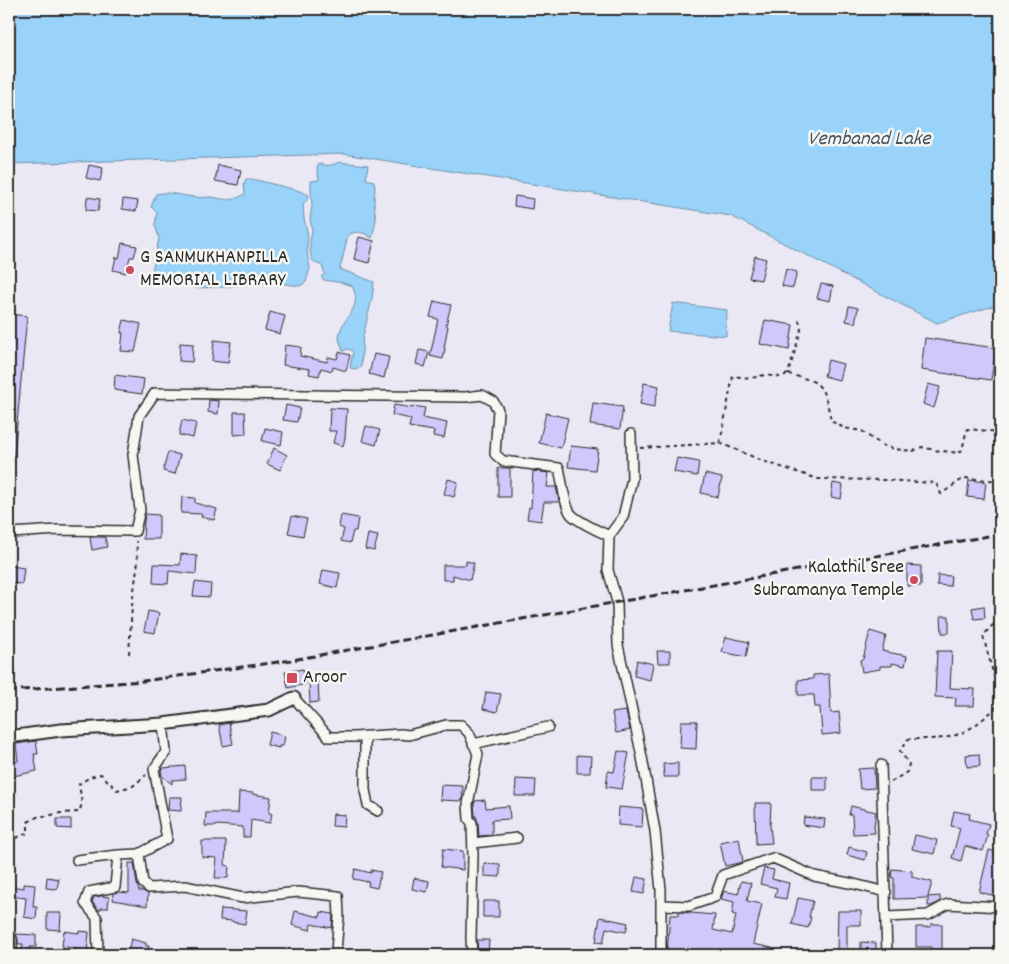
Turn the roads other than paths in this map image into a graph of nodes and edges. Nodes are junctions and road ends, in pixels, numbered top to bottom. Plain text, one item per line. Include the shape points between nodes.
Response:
1 (631, 434) dead end
2 (9, 536) edge
3 (609, 536) junction
4 (294, 698) joint
5 (163, 724) junction
6 (548, 727) dead end
7 (365, 736) junction
8 (9, 737) edge
9 (474, 744) junction
10 (881, 765) dead end
11 (378, 810) dead end
12 (517, 838) dead end
13 (473, 842) junction
14 (139, 854) junction
15 (118, 855) junction
16 (77, 860) dead end
17 (886, 892) junction
18 (661, 905) junction
19 (1000, 907) edge
20 (887, 917) junction
21 (9, 937) edge
22 (12, 955) edge
23 (98, 955) edge
24 (338, 955) edge
25 (472, 955) edge
26 (661, 955) edge
27 (887, 955) edge

1 - 3 street via 632,479 623,517
2 - 3 street via 11,532 58,530 135,531 140,510 133,454 139,416 155,393 482,396 493,401 498,410 495,454 503,461 559,468 571,514
3 - 18 street via 608,570 617,602 618,645 655,831
4 - 5 street via 269,710
4 - 7 street via 329,737
5 - 8 street via 61,730
5 - 14 street via 166,752 154,769 167,839
6 - 9 street
7 - 9 street via 409,736 446,725 461,725
7 - 11 street via 365,790 368,805
9 - 13 street via 478,754 468,804
10 - 17 street
12 - 13 street
13 - 25 street
14 - 15 street
14 - 24 street via 143,883 149,888 185,886 243,898 298,892 338,896
15 - 16 street
15 - 23 street via 115,886 89,892 85,902 97,918
17 - 18 street via 814,876 773,858 724,875 716,898 689,906
17 - 20 street
18 - 26 street
19 - 20 street via 948,904 928,915
20 - 27 street
21 - 22 street via 12,939

